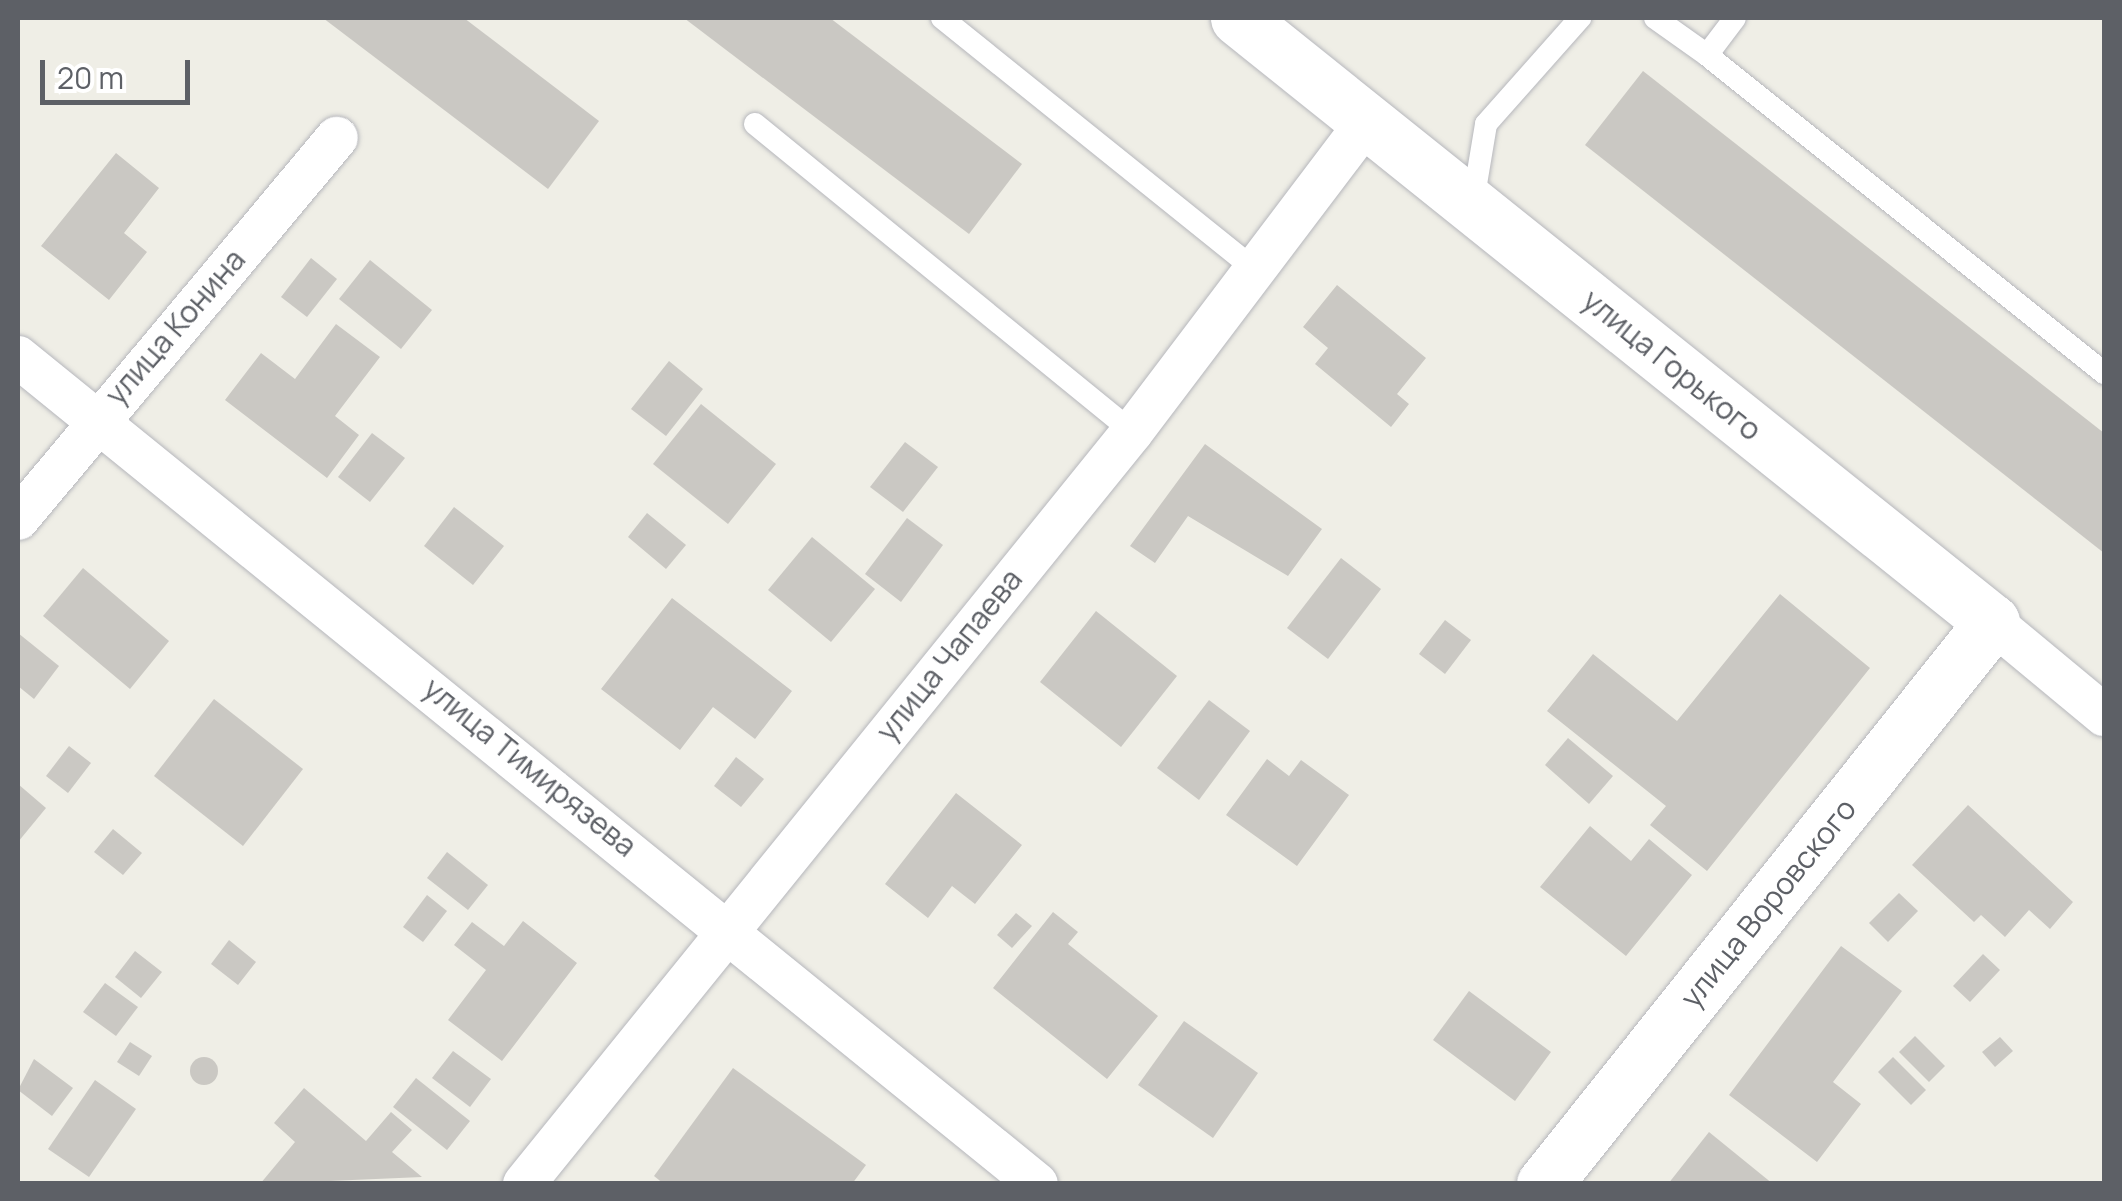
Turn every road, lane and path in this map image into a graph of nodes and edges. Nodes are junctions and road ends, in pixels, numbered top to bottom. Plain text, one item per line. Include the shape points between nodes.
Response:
1 (942, 18) edge
2 (1238, 18) edge
3 (1580, 18) edge
4 (1655, 18) edge
5 (1736, 18) edge
6 (1707, 54) junction
7 (1367, 121) junction
8 (756, 124) dead end
9 (338, 138) dead end
10 (1473, 204) junction
11 (1258, 272) junction
12 (18, 357) edge
13 (2104, 373) edge
14 (95, 420) junction
15 (1132, 432) junction
16 (18, 519) edge
17 (1992, 622) junction
18 (2104, 715) edge
19 (726, 924) junction
20 (524, 1184) edge
21 (1037, 1184) edge
22 (1544, 1184) edge

1 - 11 lane
2 - 7 street, улица Горького
3 - 10 lane via 1486,124
4 - 6 lane
5 - 6 lane
6 - 13 lane
7 - 10 street, улица Горького
7 - 11 street, улица Чапаева
8 - 15 lane
9 - 14 street, улица Конина
10 - 17 street, улица Горького
11 - 15 street, улица Чапаева
12 - 14 street, улица Тимирязева
14 - 16 street, улица Конина
14 - 19 street, улица Тимирязева
15 - 19 street, улица Чапаева
17 - 18 street, улица Горького
17 - 22 street, улица Воровского
19 - 20 street, улица Чапаева
19 - 21 street, улица Тимирязева

